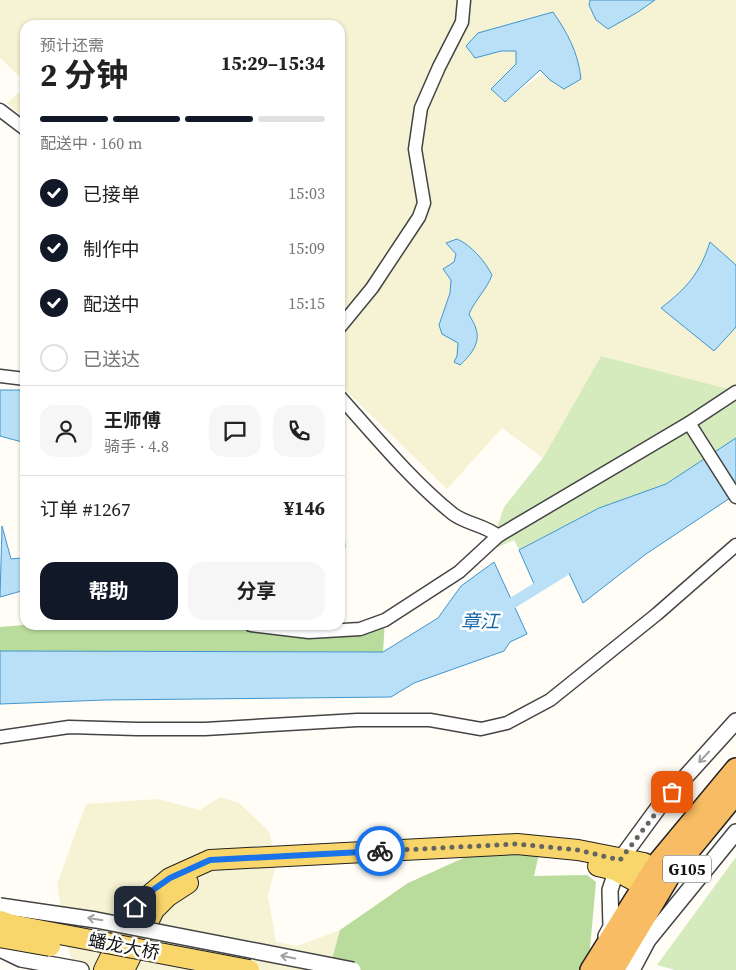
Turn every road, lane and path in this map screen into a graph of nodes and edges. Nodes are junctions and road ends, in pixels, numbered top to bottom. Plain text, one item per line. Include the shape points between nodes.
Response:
1 (464, 0) edge
2 (0, 110) edge
3 (20, 125) edge
4 (345, 321) edge
5 (0, 376) edge
6 (20, 378) edge
7 (736, 392) edge
8 (345, 402) edge
9 (689, 423) junction
10 (736, 497) edge
11 (498, 536) junction
12 (736, 546) edge
13 (292, 630) edge
14 (736, 721) edge
15 (0, 736) edge
16 (736, 754) edge
17 (736, 769) edge
18 (736, 793) edge
19 (736, 804) edge
20 (736, 832) edge
21 (617, 865) junction
22 (639, 872) junction
23 (0, 906) edge
24 (0, 921) edge
25 (611, 927) junction
26 (0, 937) edge
27 (648, 940) junction
28 (0, 949) edge
29 (81, 970) edge
30 (104, 970) edge
31 (124, 970) edge
32 (185, 970) edge
33 (249, 970) edge
34 (353, 970) edge
35 (590, 970) edge
36 (613, 970) edge
37 (632, 970) edge

1 - 4 street via 462,22 421,108 415,149 424,203 420,217 372,288
2 - 3 street
5 - 6 street
7 - 9 street
8 - 11 street via 454,515
9 - 10 street
9 - 11 street
11 - 13 street via 459,572 386,620 360,630
12 - 15 street via 658,614 550,700 507,723 481,729 430,720 357,720 205,729 69,727
14 -> 21 street via 661,804
16 - 22 highway, G105
17 - 35 highway via 658,863
18 - 36 highway via 672,871
19 - 27 highway, G105 via 675,884
20 - 27 street
21 - 22 main road
21 - 25 street via 610,890
21 - 30 main road via 578,850 517,844 210,860 170,878 135,907
21 - 31 main road via 518,855 213,873 188,882 154,910
22 - 25 highway, G105
34 -> 23 street, bridge via 96,920
24 - 33 main road, 蟠龙大桥, bridge
25 - 35 street
26 - 32 main road, 蟠龙大桥, bridge
27 - 37 street
28 - 29 street via 21,959

